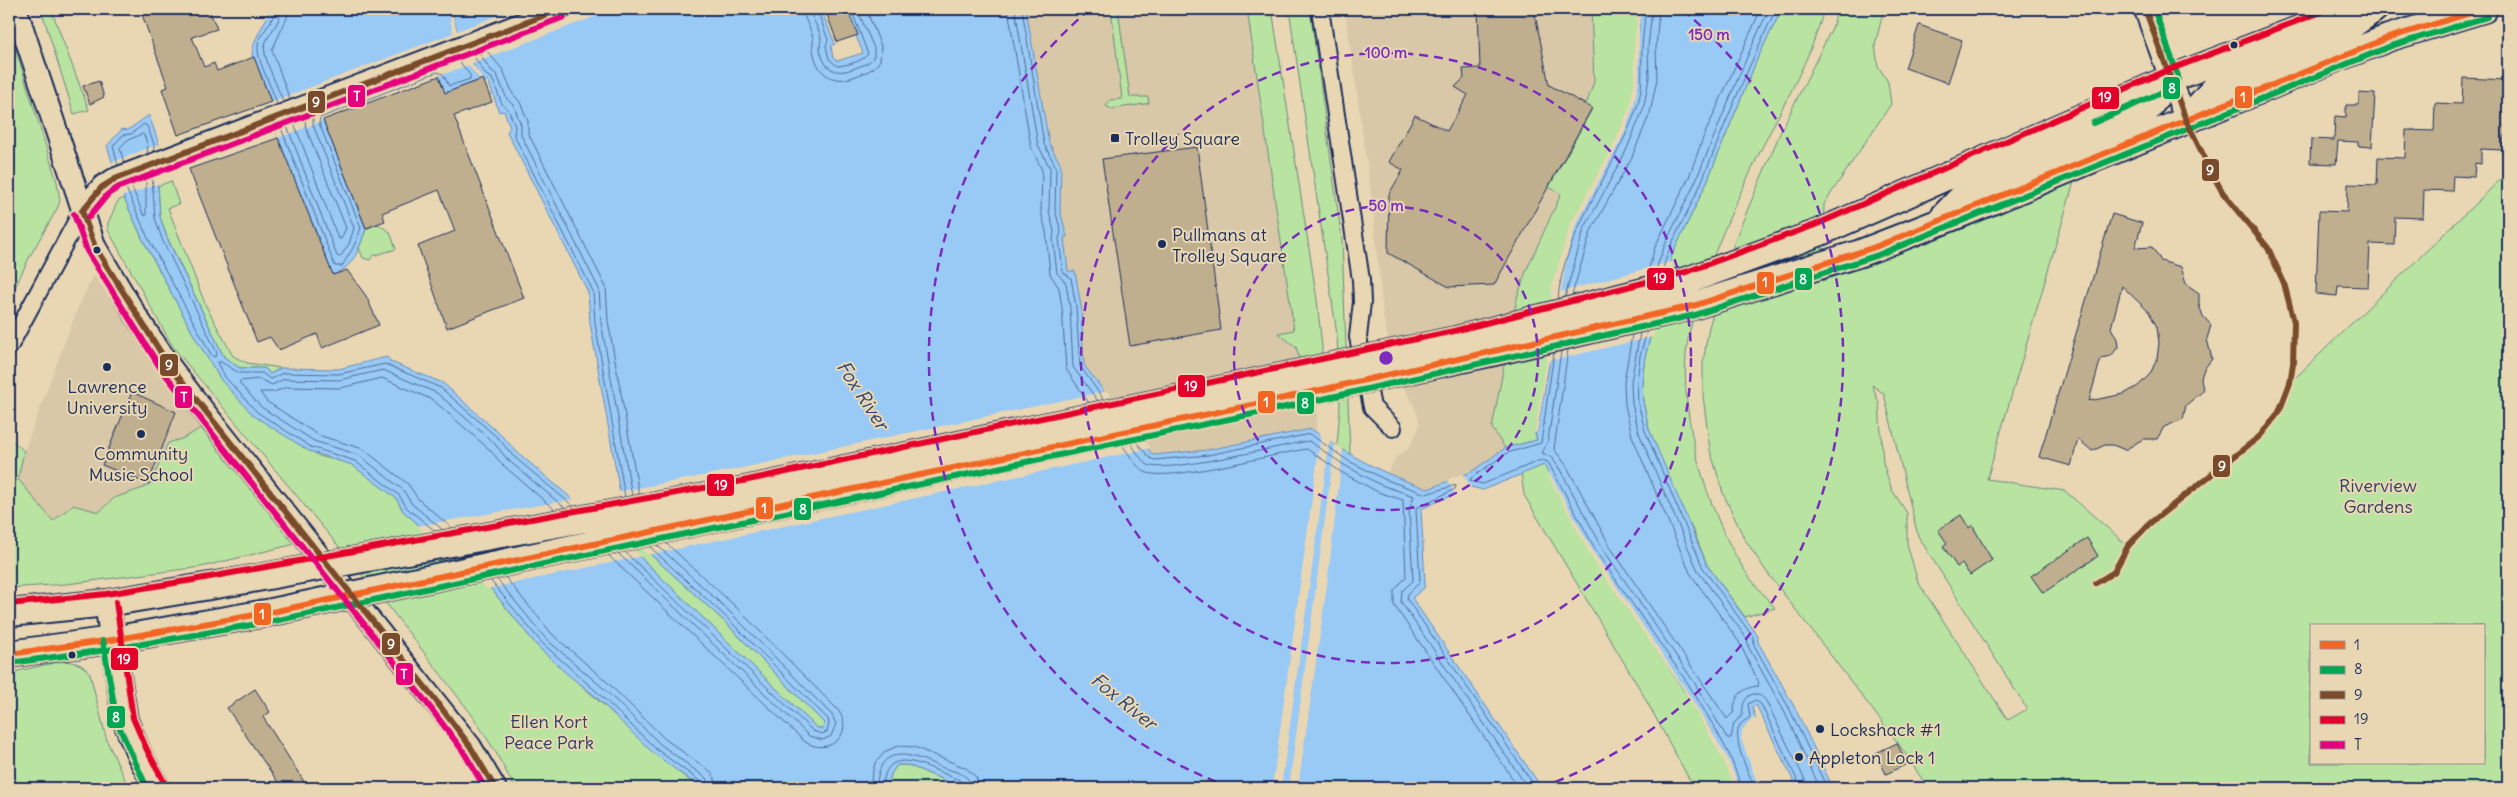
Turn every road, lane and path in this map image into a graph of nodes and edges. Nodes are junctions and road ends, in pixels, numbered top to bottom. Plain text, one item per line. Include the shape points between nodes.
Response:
1 (16, 9) edge
2 (561, 9) edge
3 (1320, 9) edge
4 (2145, 9) edge
5 (2353, 9) edge
6 (2374, 9) edge
7 (2484, 9) edge
8 (2170, 79) junction
9 (2186, 120) junction
10 (82, 211) junction
11 (1938, 223) junction
12 (9, 347) edge
13 (1392, 428) dead end
14 (106, 603) junction
15 (9, 613) edge
16 (112, 640) junction
17 (9, 654) edge
18 (157, 788) edge
19 (495, 788) edge

1 - 10 street
2 - 10 street via 115,179 102,187
3 - 13 street via 1361,280 1358,337 1372,407
4 - 8 street
5 - 8 main road
6 - 9 main road via 2349,27 2217,86
7 - 9 main road via 2380,41
8 - 9 street
8 - 11 main road via 2146,110 2096,136 1972,187
8 - 14 main road, bridge via 1818,233 1689,280 1447,342 750,489
9 - 11 main road
10 - 12 street
10 - 19 street via 95,247 168,364 436,701 470,746
11 - 16 main road, bridge via 1858,254 1693,306 1494,352 272,612
14 - 15 main road
14 - 16 main road
16 - 17 main road
16 - 18 main road via 125,720

